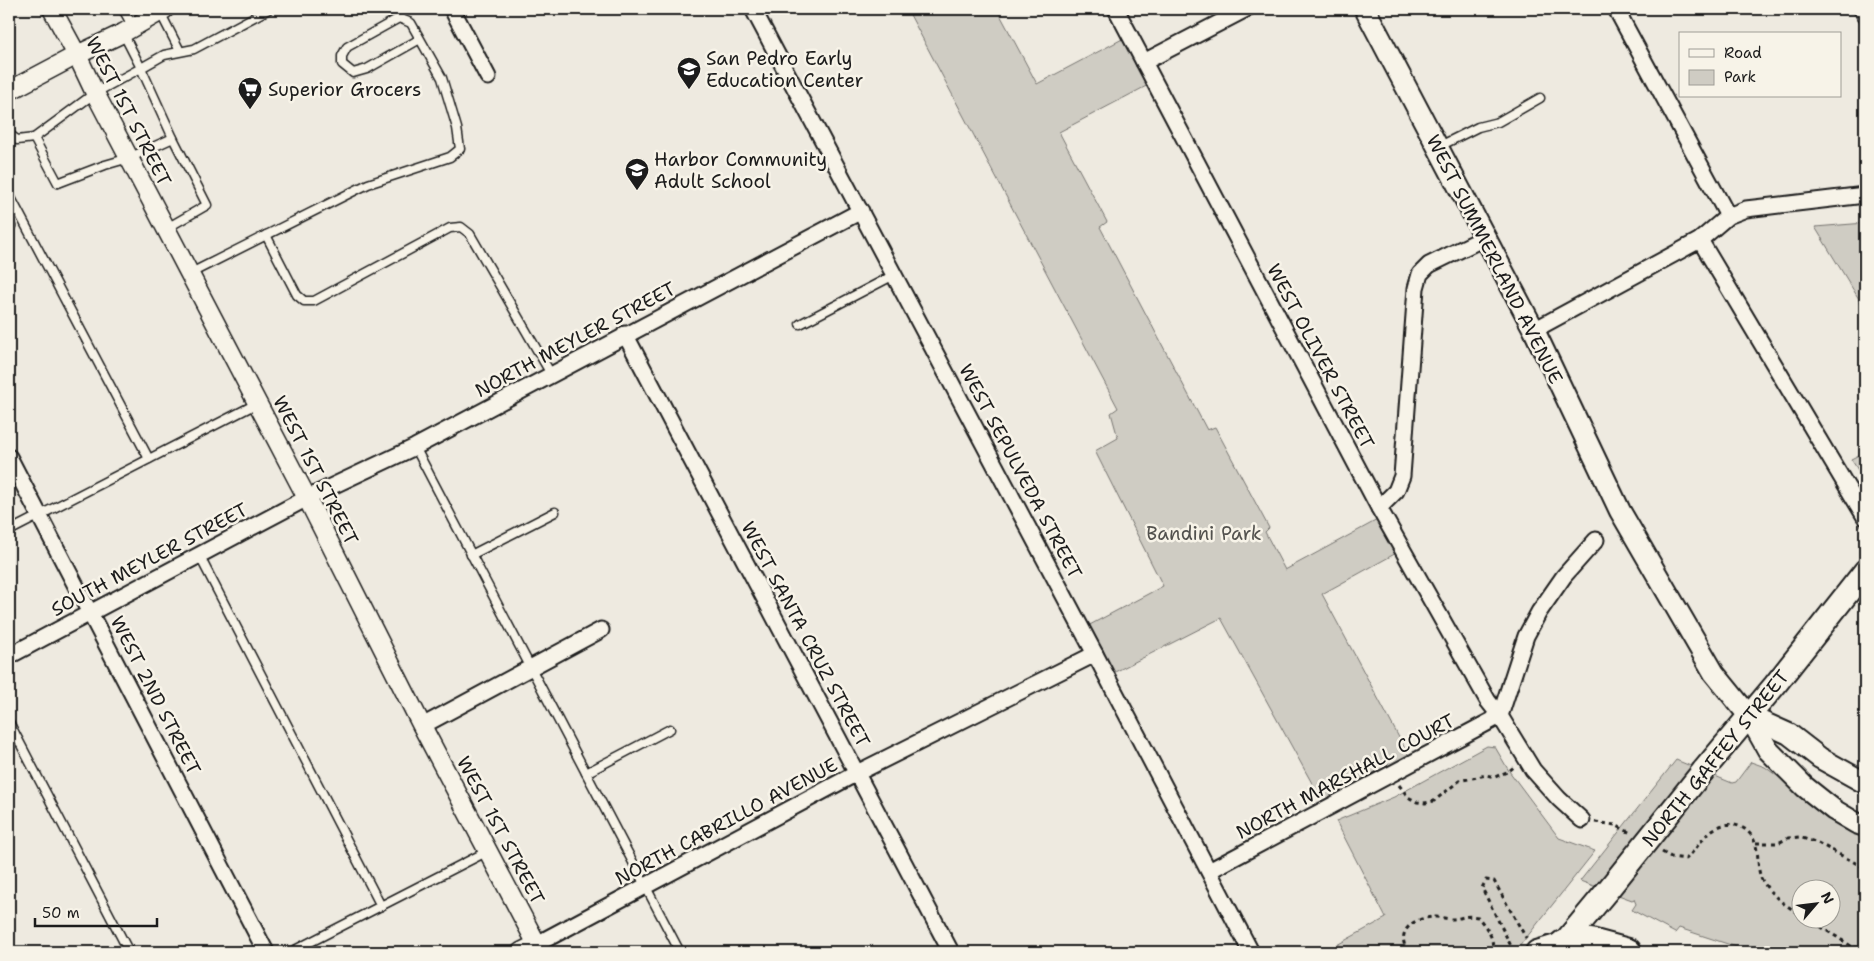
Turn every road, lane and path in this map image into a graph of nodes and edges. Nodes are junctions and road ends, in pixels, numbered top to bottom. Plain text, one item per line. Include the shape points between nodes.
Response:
1 (52, 9) edge
2 (123, 9) edge
3 (269, 9) edge
4 (310, 9) edge
5 (319, 9) edge
6 (452, 9) edge
7 (1116, 9) edge
8 (1246, 9) edge
9 (1365, 9) edge
10 (1616, 9) edge
11 (1862, 9) edge
12 (163, 10) edge
13 (757, 10) edge
14 (1865, 15) edge
15 (128, 30) junction
16 (420, 39) junction
17 (180, 51) junction
18 (77, 55) junction
19 (1144, 62) junction
20 (141, 68) junction
21 (488, 77) dead end
22 (9, 91) edge
23 (95, 94) junction
24 (1540, 98) dead end
25 (9, 134) edge
26 (34, 138) junction
27 (173, 138) junction
28 (1438, 147) junction
29 (129, 158) junction
30 (9, 194) edge
31 (1865, 196) edge
32 (861, 211) junction
33 (1728, 216) junction
34 (166, 229) junction
35 (266, 235) junction
36 (1486, 237) junction
37 (1700, 240) junction
38 (189, 274) junction
39 (894, 275) junction
40 (800, 324) dead end
41 (1534, 330) junction
42 (625, 334) junction
43 (551, 374) junction
44 (258, 403) junction
45 (414, 447) junction
46 (9, 457) edge
47 (149, 459) junction
48 (307, 498) junction
49 (1379, 508) junction
50 (555, 512) dead end
51 (40, 515) junction
52 (1865, 517) edge
53 (9, 531) edge
54 (1596, 540) dead end
55 (199, 555) junction
56 (472, 555) junction
57 (1865, 571) edge
58 (90, 612) junction
59 (601, 630) dead end
60 (1095, 654) junction
61 (9, 656) edge
62 (531, 667) junction
63 (1500, 716) junction
64 (1749, 716) junction
65 (9, 722) edge
66 (422, 726) junction
67 (670, 729) dead end
68 (1509, 771) dead end
69 (857, 773) junction
70 (586, 774) junction
71 (1392, 774) junction
72 (1864, 782) edge
73 (1582, 820) joint
74 (1865, 826) edge
75 (1638, 838) dead end
76 (1756, 843) junction
77 (1654, 848) dead end
78 (488, 851) junction
79 (1865, 868) edge
80 (1209, 871) junction
81 (645, 886) junction
82 (382, 906) junction
83 (1792, 909) edge
84 (1823, 928) edge
85 (1533, 948) edge
86 (1561, 948) edge
87 (533, 949) edge
88 (1865, 951) edge
89 (129, 952) edge
90 (266, 952) edge
91 (292, 952) edge
92 (680, 952) edge
93 (951, 952) edge
94 (1251, 952) edge
95 (1408, 952) edge
96 (1492, 952) edge
97 (1514, 952) edge
98 (1628, 952) edge

1 - 18 street, WEST 1ST STREET
2 - 15 lane
3 - 17 lane via 194,49
4 - 5 lane
6 - 21 street
7 - 19 street, WEST OLIVER STREET
8 - 19 street
9 - 28 main road, WEST SUMMERLAND AVENUE
10 - 33 street
11 - 14 street
12 - 15 street
12 - 17 lane
13 - 32 street, WEST SEPULVEDA STREET
15 - 18 street
15 - 20 lane
16 - 16 lane via 411,23 400,18 348,47 342,56 342,64 353,73 367,69
16 - 35 lane via 442,78 460,149 450,157 368,184
17 - 20 lane via 164,55
18 - 22 street
18 - 23 street, WEST 1ST STREET
19 - 49 street, WEST OLIVER STREET
20 - 23 lane
20 - 27 lane
23 - 26 lane
23 - 29 street, WEST 1ST STREET
24 - 28 lane via 1498,122 1478,127
25 - 26 lane via 17,140
26 - 29 lane via 58,183
27 - 29 lane
27 - 34 lane via 207,205
28 - 36 main road, WEST SUMMERLAND AVENUE
29 - 34 street, WEST 1ST STREET
30 - 47 lane
31 - 33 street via 1746,209
32 - 39 street, WEST SEPULVEDA STREET
32 - 42 street, NORTH MEYLER STREET
33 - 37 street
34 - 38 street, WEST 1ST STREET
35 - 38 lane
35 - 43 lane via 297,295 304,301 314,301 450,228 461,227 470,234
36 - 41 main road, WEST SUMMERLAND AVENUE
36 - 49 street via 1430,264 1420,274 1416,288 1402,476 1396,491
37 - 41 street
37 - 52 street
38 - 44 street, WEST 1ST STREET
39 - 40 lane
39 - 60 street, WEST SEPULVEDA STREET
41 - 64 main road, WEST SUMMERLAND AVENUE via 1620,512 1714,673
42 - 43 street, NORTH MEYLER STREET
42 - 69 street, WEST SANTA CRUZ STREET
43 - 45 street, NORTH MEYLER STREET
44 - 47 lane
44 - 48 street, WEST 1ST STREET
45 - 48 street, NORTH MEYLER STREET
45 - 56 lane
46 - 51 street, WEST 2ND STREET
47 - 51 lane
48 - 55 street, SOUTH MEYLER STREET
48 - 66 street, WEST 1ST STREET
49 - 63 street, WEST OLIVER STREET via 1488,702
50 - 56 lane
51 - 53 lane
51 - 58 street, WEST 2ND STREET
54 - 63 street via 1564,576 1539,612 1526,636
55 - 58 street, SOUTH MEYLER STREET
55 - 82 lane
56 - 62 lane
57 - 64 main road, NORTH GAFFEY STREET
58 - 61 street, SOUTH MEYLER STREET
58 - 90 street, WEST 2ND STREET
59 - 62 street
60 - 69 street, NORTH CABRILLO AVENUE
60 - 80 street, WEST SEPULVEDA STREET
62 - 66 street
62 - 70 lane
63 - 71 street, NORTH MARSHALL COURT
63 - 73 street via 1533,770
64 - 72 main road via 1789,734 1820,758
64 - 74 main road, WEST SUMMERLAND AVENUE via 1768,750 1805,787 1834,810
64 - 86 main road, NORTH GAFFEY STREET, bridge
65 - 89 lane
66 - 78 street, WEST 1ST STREET
67 - 70 lane
68 - 71 path via 1495,777 1486,774 1459,781 1434,801 1425,803 1408,797
69 - 81 street, NORTH CABRILLO AVENUE
69 - 93 street, WEST SANTA CRUZ STREET
70 - 81 lane
71 - 80 street, NORTH MARSHALL COURT
73 - 75 path via 1615,825
76 - 77 path via 1738,824 1726,824 1710,831 1686,859 1671,857
76 - 79 path via 1778,843 1799,836
76 - 83 path via 1761,877 1768,890
78 - 82 lane
78 - 87 street, WEST 1ST STREET
80 - 94 street, WEST SEPULVEDA STREET
81 - 87 street, NORTH CABRILLO AVENUE
81 - 92 lane
82 - 91 lane
84 - 88 path
85 - 86 main road
85 - 97 path via 1494,881 1486,880 1482,888
86 - 98 highway via 1590,942
95 - 96 path via 1403,945 1406,928 1420,920 1467,915 1478,917 1490,933 1494,944

